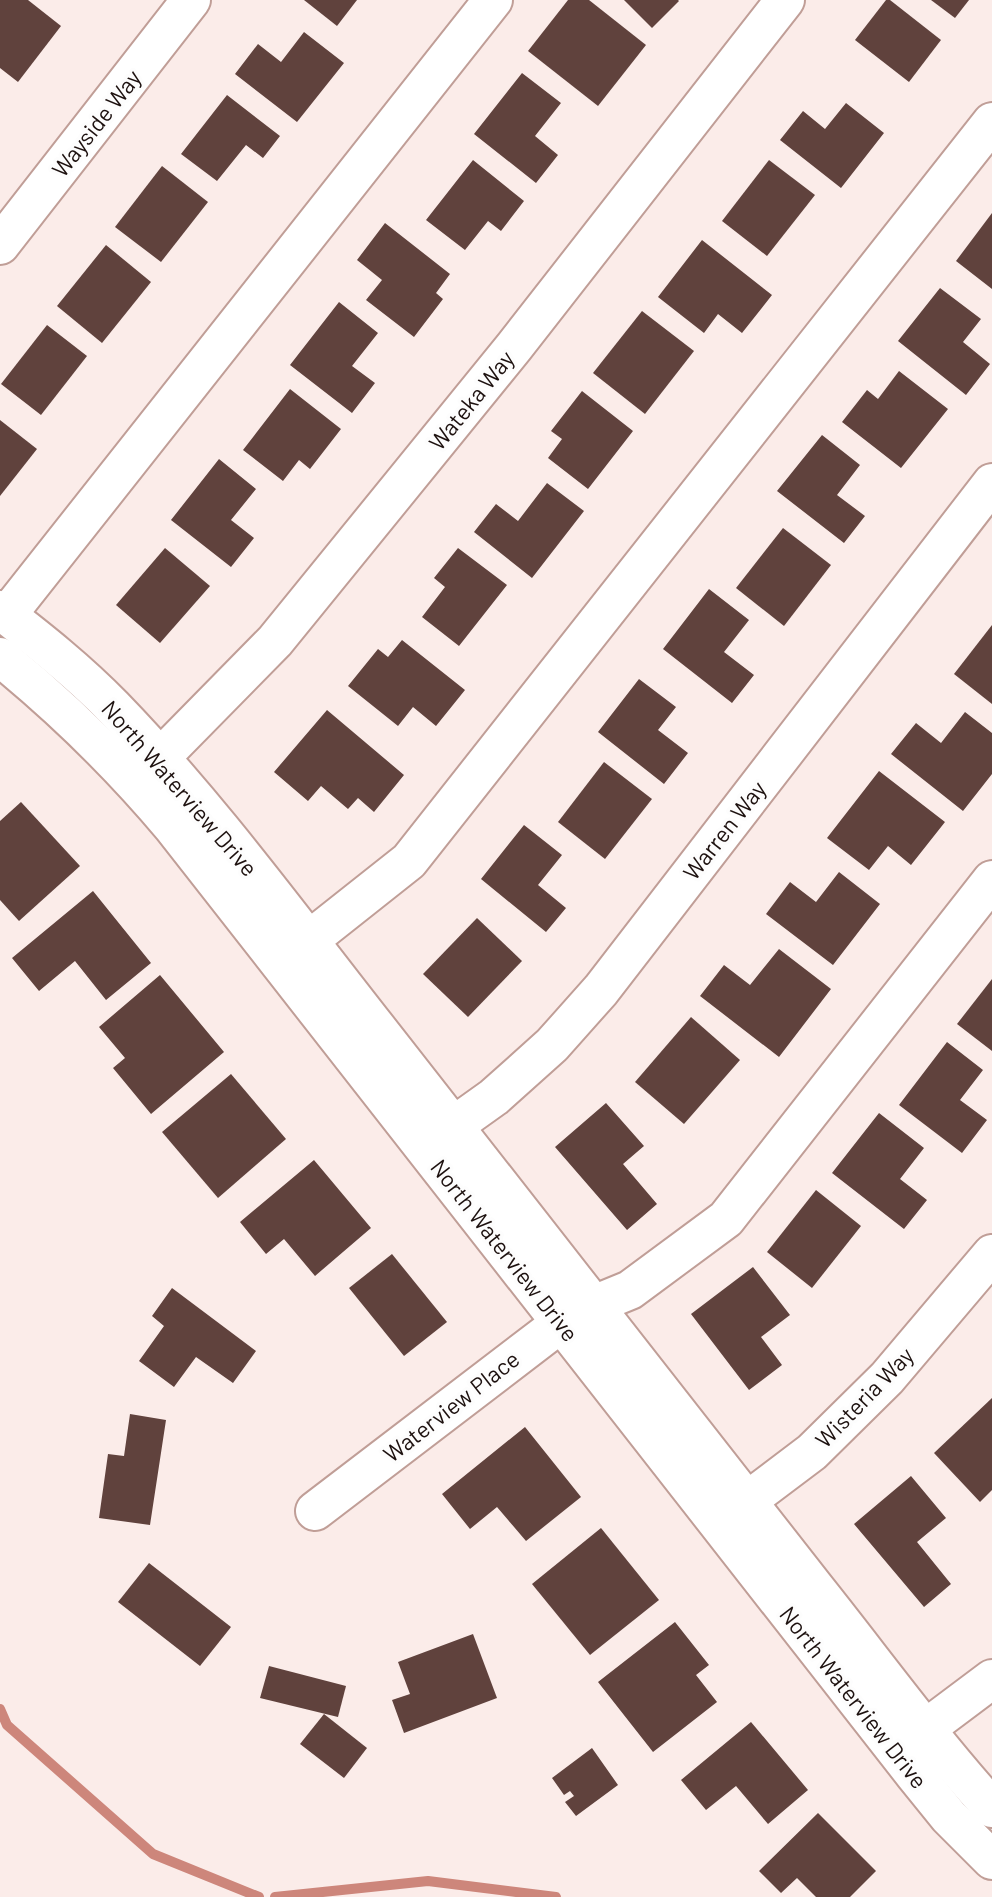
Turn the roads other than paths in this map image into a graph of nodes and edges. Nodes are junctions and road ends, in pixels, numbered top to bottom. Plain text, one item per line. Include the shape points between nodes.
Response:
1 (191, 0) edge
2 (493, 0) edge
3 (785, 0) edge
4 (992, 122) edge
5 (0, 245) edge
6 (992, 483) edge
7 (4, 612) edge
8 (0, 657) edge
9 (147, 769) junction
10 (992, 880) edge
11 (308, 941) junction
12 (439, 1137) junction
13 (992, 1254) edge
14 (576, 1314) junction
15 (315, 1511) dead end
16 (732, 1512) junction
17 (992, 1679) edge
18 (924, 1730) junction
19 (992, 1808) edge
20 (992, 1860) edge

1 - 5 street, Wayside Way
2 - 7 street
3 - 9 street, Wateka Way via 514,347 275,641
4 - 11 street via 409,861
6 - 12 street, Warren Way via 601,990 552,1045 494,1097
7 - 9 street, North Waterview Drive via 100,695
8 - 9 street, North Waterview Drive
9 - 11 street, North Waterview Drive
9 - 12 street, North Waterview Drive
10 - 14 street, Waterview Place via 726,1219 630,1290
11 - 12 street, North Waterview Drive
12 - 14 street, North Waterview Drive
13 - 16 street, Wisteria Way via 887,1378 812,1452
14 - 15 street, Waterview Place
14 - 16 street, North Waterview Drive
16 - 18 street, North Waterview Drive
16 - 20 street, North Waterview Drive via 915,1775
17 - 18 street
18 - 19 street, North Waterview Drive

